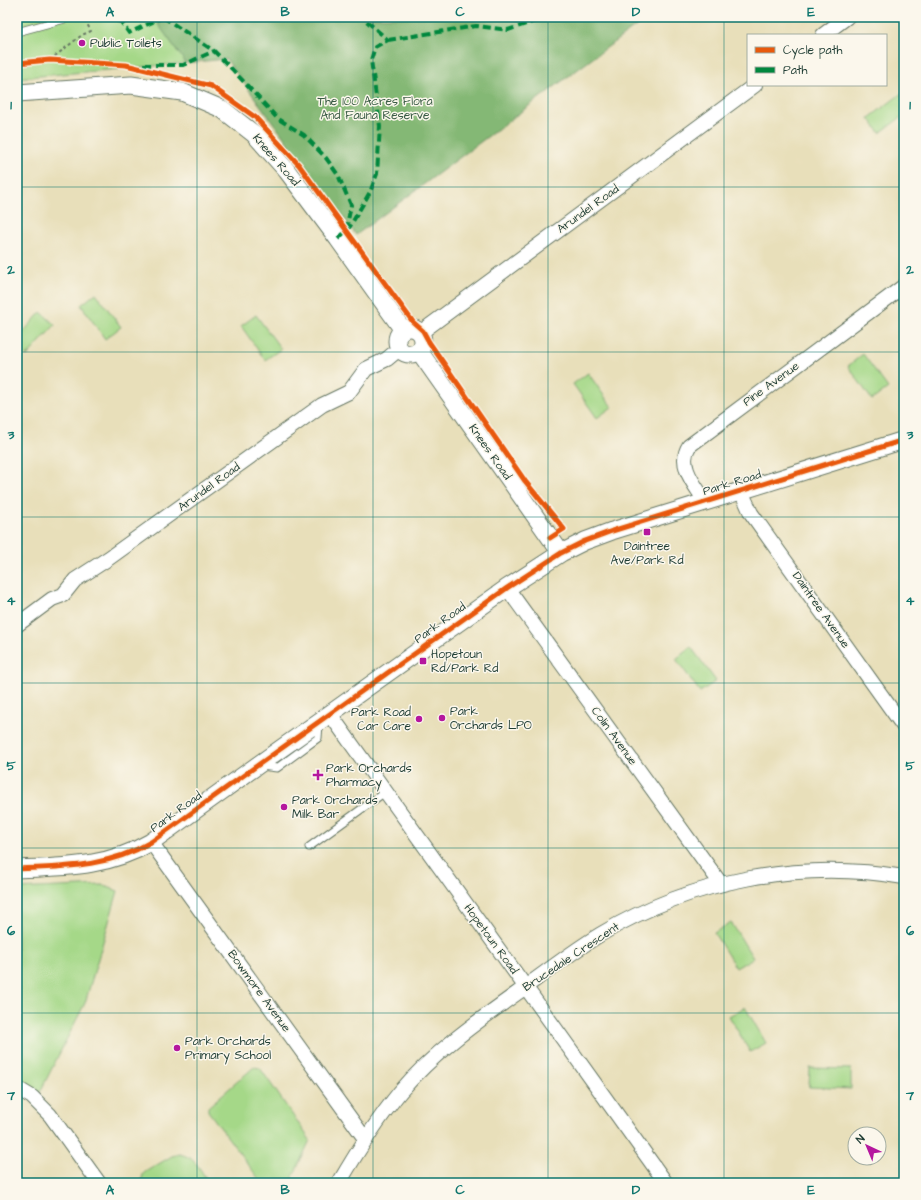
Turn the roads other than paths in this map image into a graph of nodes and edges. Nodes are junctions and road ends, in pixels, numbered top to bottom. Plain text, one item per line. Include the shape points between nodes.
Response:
1 (72, 17) edge
2 (847, 17) edge
3 (17, 32) edge
4 (824, 34) edge
5 (754, 86) edge
6 (17, 93) edge
7 (904, 286) edge
8 (402, 330) junction
9 (420, 333) junction
10 (399, 349) junction
11 (419, 350) junction
12 (904, 440) edge
13 (741, 491) junction
14 (705, 501) junction
15 (561, 553) junction
16 (507, 588) junction
17 (17, 625) edge
18 (324, 718) junction
19 (904, 727) edge
20 (385, 792) junction
21 (151, 842) junction
22 (310, 847) dead end
23 (17, 869) edge
24 (904, 877) edge
25 (721, 884) junction
26 (526, 987) junction
27 (17, 1088) edge
28 (366, 1140) junction
29 (99, 1183) edge
30 (340, 1183) edge
31 (666, 1183) edge

1 - 3 lane
2 - 4 street
5 - 9 street, Arundel Road
6 - 8 street, Knees Road via 131,84 182,92 222,109 254,134 287,171
7 - 14 street, Pine Avenue via 689,446 684,456 686,467
8 - 9 street via 410,327
8 - 10 street via 397,341
9 - 11 street via 423,344
10 - 11 street via 407,354
10 - 17 street, Arundel Road via 387,359 366,369 349,392 322,405 75,580 63,595 52,599
11 - 15 street, Knees Road
12 - 13 street, Park Road
13 - 14 street, Park Road
13 - 19 street, Daintree Avenue via 751,513
14 - 15 street, Park Road via 612,531
15 - 16 street, Park Road
16 - 18 street, Park Road
16 - 25 street, Colin Avenue
18 - 20 street, Hopetoun Road
18 - 21 street, Park Road
20 - 22 lane
20 - 26 street, Hopetoun Road
21 - 23 street, Park Road via 128,854 104,862
21 - 28 street, Bowmore Avenue
24 - 25 street, Brucedale Crescent via 834,870 794,872
25 - 26 street, Brucedale Crescent via 660,904 629,919 575,951
26 - 28 street, Brucedale Crescent via 436,1056 400,1092
26 - 31 street, Hopetoun Road
27 - 29 street via 32,1097 50,1115
28 - 30 street, Brucedale Crescent

